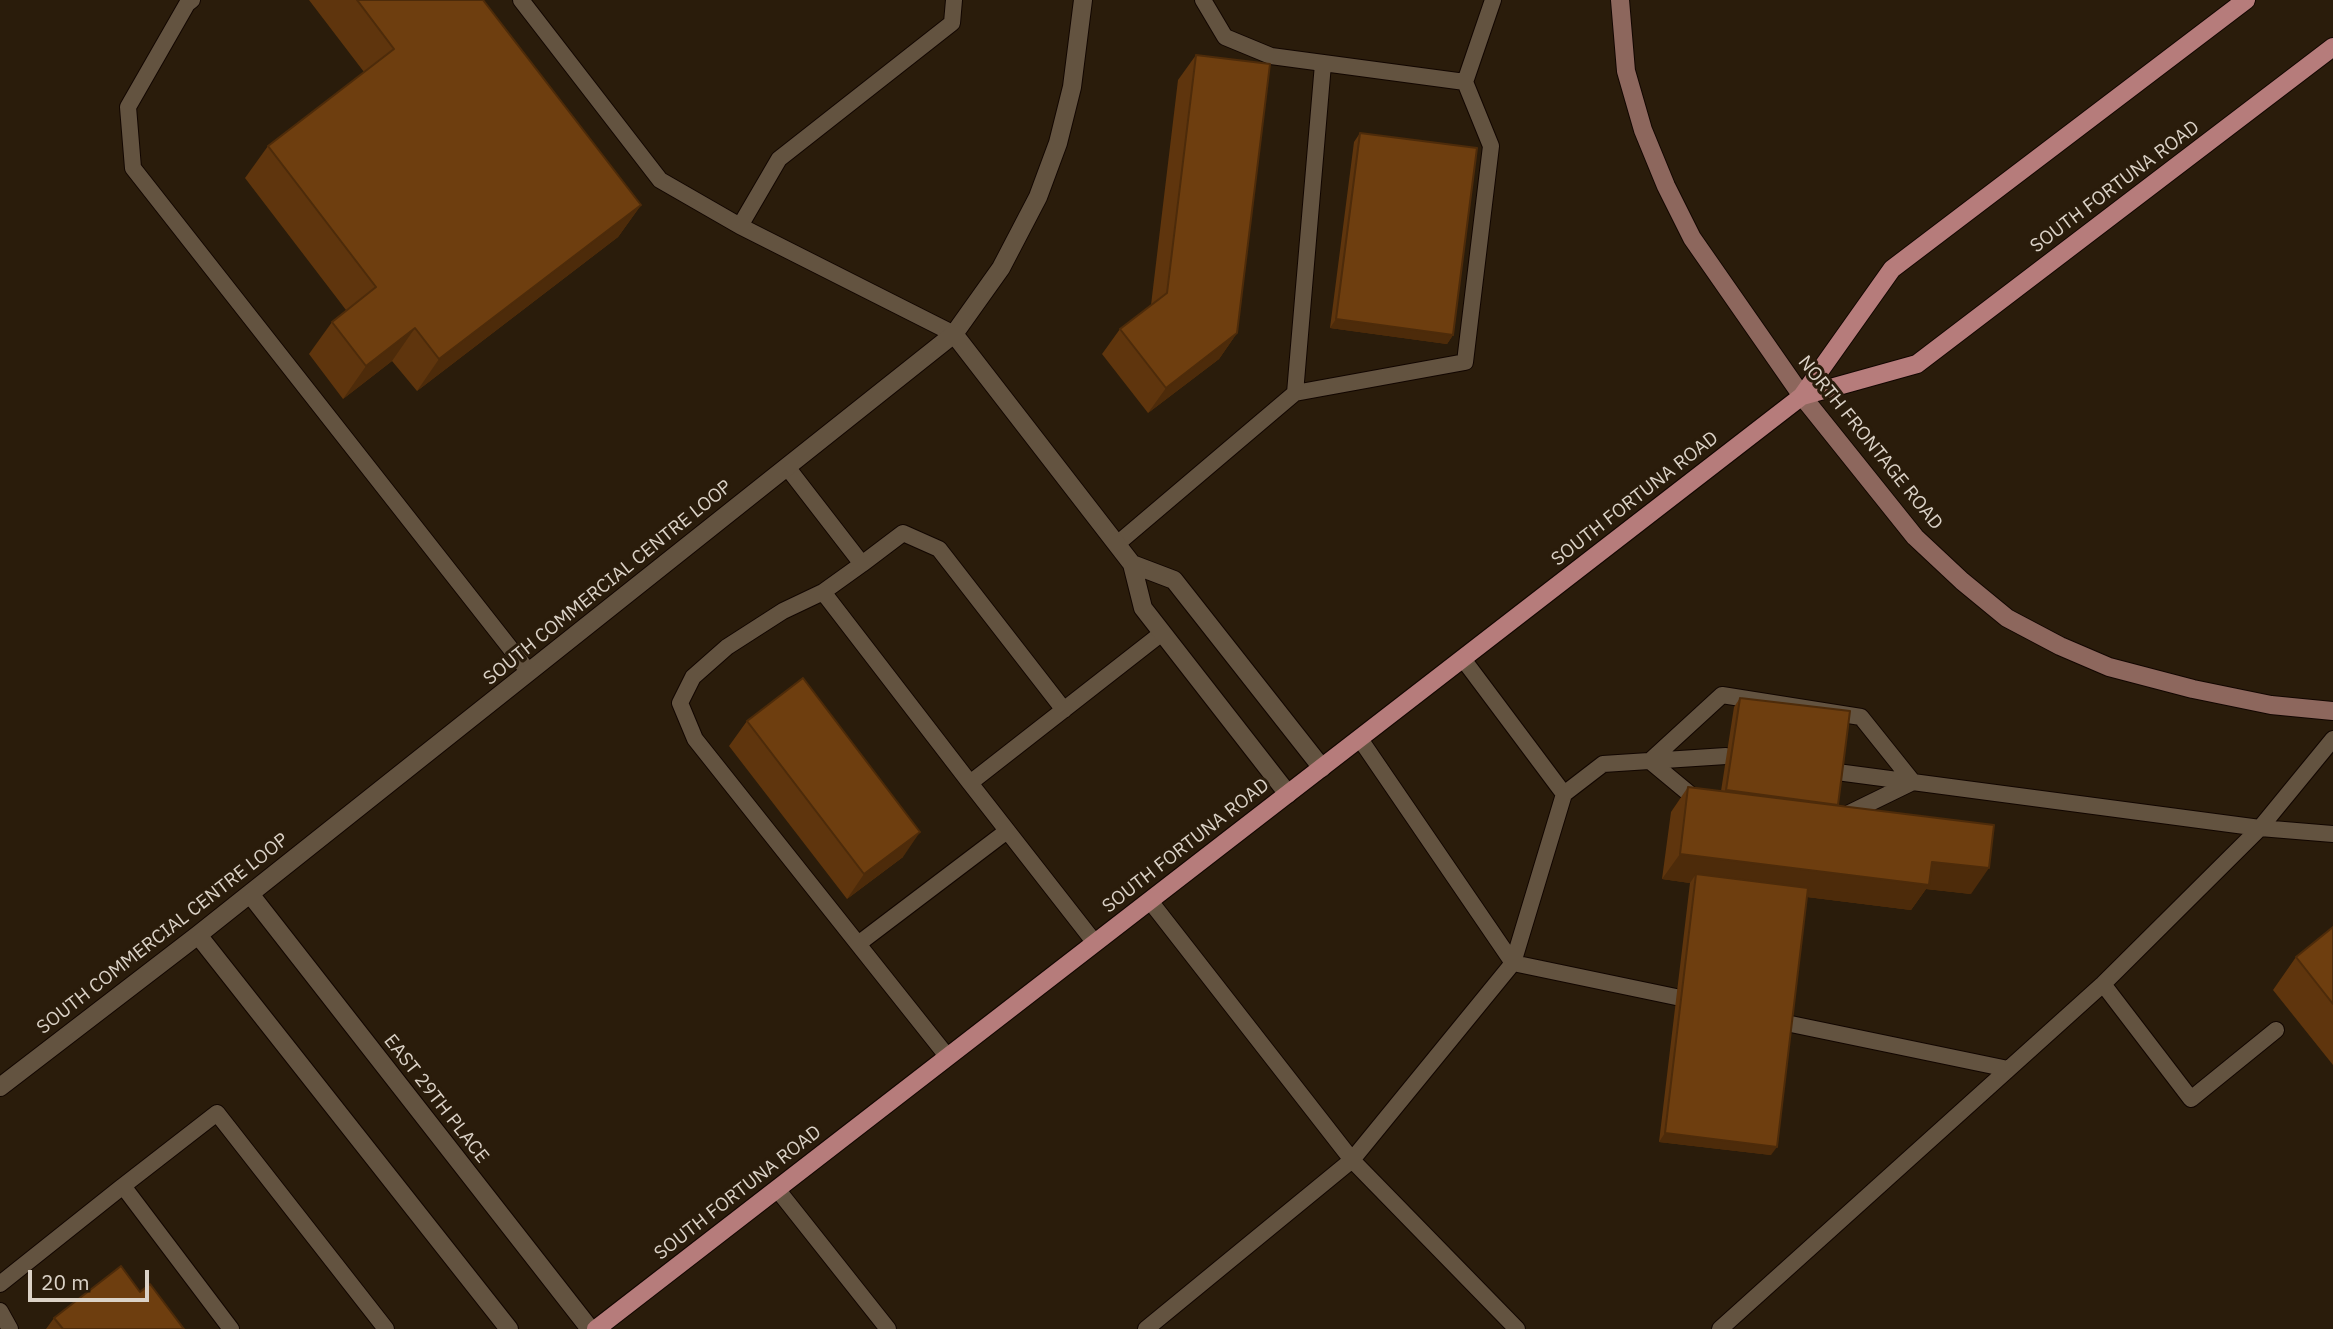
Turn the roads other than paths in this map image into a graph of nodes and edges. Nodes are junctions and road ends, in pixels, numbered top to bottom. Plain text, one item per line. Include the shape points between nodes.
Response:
1 (192, 0) edge
2 (521, 0) edge
3 (954, 0) edge
4 (1083, 0) edge
5 (1203, 0) edge
6 (1493, 0) edge
7 (1620, 0) edge
8 (2246, 0) edge
9 (2333, 47) edge
10 (1323, 64) junction
11 (1465, 82) junction
12 (740, 226) junction
13 (954, 334) junction
14 (1295, 393) junction
15 (1802, 396) junction
16 (787, 467) junction
17 (1117, 544) junction
18 (862, 564) junction
19 (1132, 564) junction
20 (823, 592) junction
21 (1162, 633) junction
22 (1463, 659) junction
23 (529, 672) junction
24 (1064, 709) junction
25 (2333, 712) edge
26 (1360, 739) junction
27 (2333, 739) edge
28 (1726, 756) dead end
29 (1650, 761) junction
30 (1322, 768) junction
31 (1837, 772) edge
32 (1913, 782) junction
33 (970, 783) junction
34 (1288, 794) junction
35 (1564, 794) junction
36 (2260, 828) junction
37 (1007, 831) junction
38 (2333, 834) edge
39 (250, 894) junction
40 (1150, 901) junction
41 (198, 935) junction
42 (1095, 943) junction
43 (858, 944) junction
44 (1513, 963) junction
45 (2104, 984) junction
46 (1676, 997) dead end
47 (1786, 1023) edge
48 (2276, 1030) dead end
49 (947, 1056) junction
50 (2008, 1069) junction
51 (0, 1087) edge
52 (1352, 1160) junction
53 (123, 1186) junction
54 (778, 1189) junction
55 (0, 1284) edge
56 (0, 1311) edge
57 (10, 1329) edge
58 (231, 1329) edge
59 (386, 1329) edge
60 (509, 1329) edge
61 (590, 1329) edge
62 (596, 1329) edge
63 (888, 1329) edge
64 (1146, 1329) edge
65 (1517, 1329) edge
66 (1720, 1329) edge

1 - 23 lane via 128,107 133,168
2 - 12 lane via 660,180
3 - 12 lane via 952,23 779,159
4 - 13 street, SOUTH COMMERCIAL CENTRE LOOP via 1072,87 1038,197 1001,268
5 - 10 lane via 1225,37 1271,56
6 - 11 lane
7 - 15 main road, NORTH FRONTAGE ROAD via 1626,71 1666,186 1692,238
8 - 15 main road, SOUTH FORTUNA ROAD via 1892,270
9 - 15 main road, SOUTH FORTUNA ROAD via 1917,364
10 - 11 lane
10 - 14 lane
11 - 14 lane via 1490,146 1465,362
12 - 13 lane
13 - 16 street, SOUTH COMMERCIAL CENTRE LOOP
13 - 17 street
14 - 17 lane
15 - 22 main road, SOUTH FORTUNA ROAD
15 - 25 main road, NORTH FRONTAGE ROAD via 1915,537 2007,618 2109,667 2271,705
16 - 18 lane
16 - 23 street, SOUTH COMMERCIAL CENTRE LOOP
17 - 19 street
18 - 20 lane
18 - 24 lane via 903,533 939,549
19 - 21 street via 1143,608
19 - 30 street via 1174,580
20 - 33 lane
20 - 43 lane via 727,647 693,677 680,703 695,739
21 - 24 lane
21 - 34 street
22 - 26 main road, SOUTH FORTUNA ROAD
22 - 35 lane
23 - 39 street, SOUTH COMMERCIAL CENTRE LOOP
24 - 33 lane
26 - 30 main road, SOUTH FORTUNA ROAD
26 - 44 lane
27 - 36 lane
28 - 29 lane
29 - 32 lane via 1703,805 1835,820
29 - 32 lane via 1722,695 1861,717
29 - 35 lane via 1603,764
30 - 34 main road, SOUTH FORTUNA ROAD
31 - 32 lane
32 - 36 lane
33 - 37 lane
34 - 40 main road, SOUTH FORTUNA ROAD
35 - 44 lane
36 - 38 lane
36 - 45 lane
37 - 42 lane
37 - 43 lane
39 - 41 street, SOUTH COMMERCIAL CENTRE LOOP
39 - 61 street, EAST 29TH PLACE
40 - 42 main road, SOUTH FORTUNA ROAD
40 - 52 lane
41 - 51 street, SOUTH COMMERCIAL CENTRE LOOP
41 - 60 street
42 - 49 main road, SOUTH FORTUNA ROAD
43 - 49 lane
44 - 46 lane
44 - 52 lane
45 - 48 lane via 2191,1099
45 - 50 lane
47 - 50 lane
49 - 54 main road, SOUTH FORTUNA ROAD
50 - 66 lane
52 - 64 lane
52 - 65 lane
53 - 55 lane
53 - 58 lane
53 - 59 lane via 217,1113
54 - 62 main road, SOUTH FORTUNA ROAD
54 - 63 lane
56 - 57 lane

